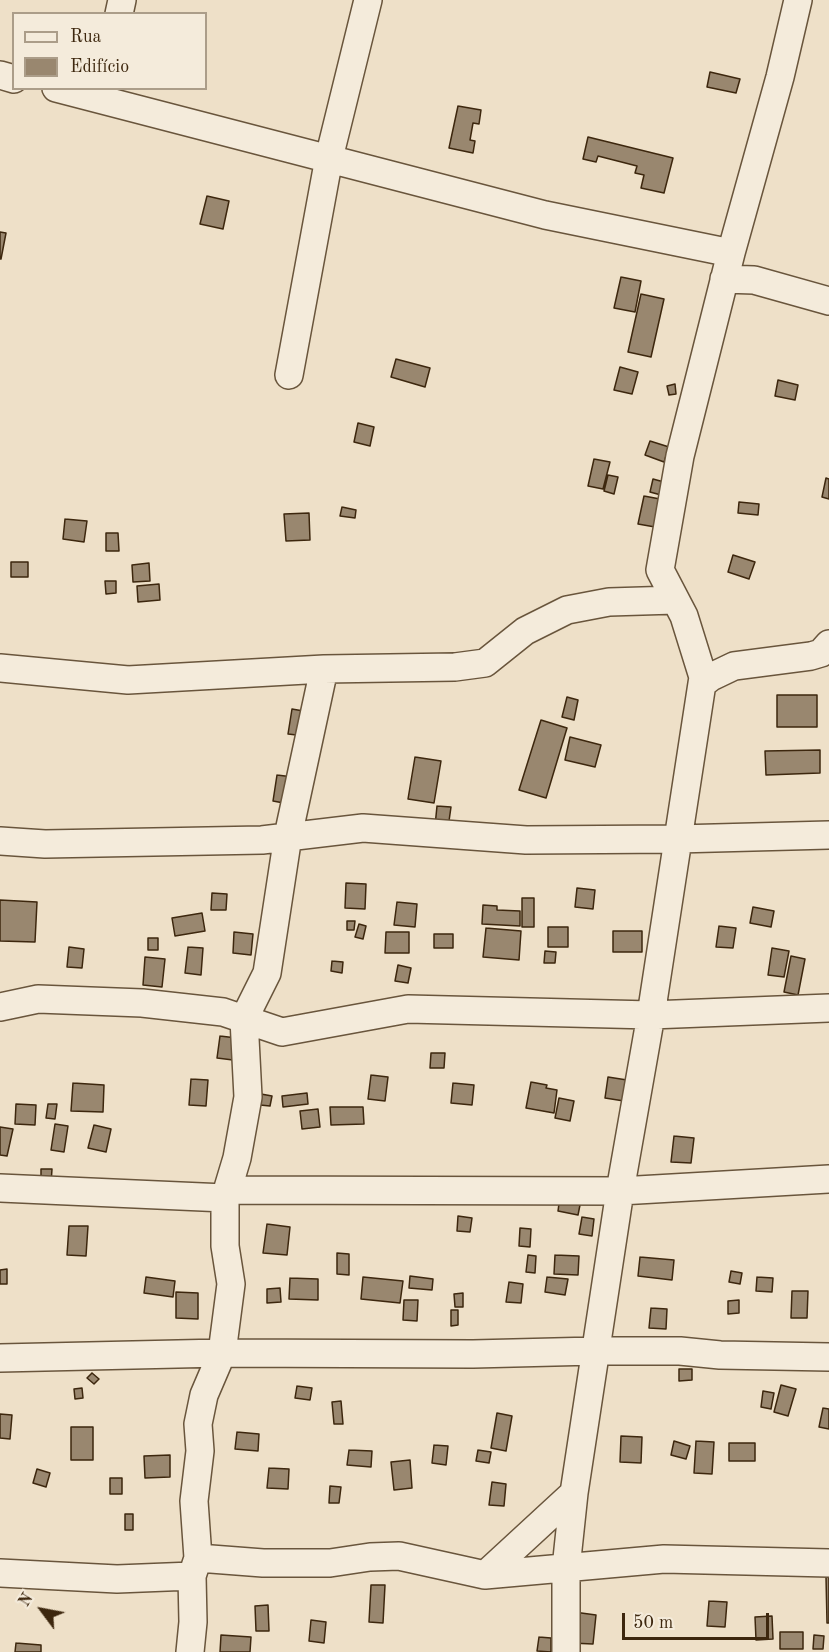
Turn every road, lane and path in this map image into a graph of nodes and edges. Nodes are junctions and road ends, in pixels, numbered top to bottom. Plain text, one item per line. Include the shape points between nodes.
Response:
1 (368, 0) edge
2 (798, 0) edge
3 (72, 90) edge
4 (97, 93) edge
5 (329, 158) junction
6 (731, 253) junction
7 (724, 279) junction
8 (829, 301) edge
9 (290, 375) dead end
10 (675, 600) junction
11 (829, 644) edge
12 (0, 668) edge
13 (324, 669) junction
14 (702, 684) junction
15 (829, 835) edge
16 (288, 836) junction
17 (677, 839) junction
18 (0, 841) edge
19 (0, 1007) edge
20 (829, 1008) edge
21 (651, 1015) junction
22 (244, 1019) junction
23 (829, 1179) edge
24 (0, 1188) edge
25 (620, 1191) junction
26 (227, 1194) junction
27 (595, 1351) junction
28 (222, 1353) junction
29 (0, 1358) edge
30 (829, 1358) edge
31 (574, 1493) junction
32 (829, 1563) edge
33 (195, 1567) junction
34 (566, 1568) junction
35 (0, 1573) edge
36 (485, 1575) junction
37 (190, 1652) edge
38 (566, 1652) edge

1 - 5 street
2 - 6 street
3 - 4 street
4 - 5 street
5 - 6 street via 545,215
5 - 9 street
6 - 7 street
7 - 8 street via 754,280
7 - 10 street via 680,456 660,570
10 - 13 street via 609,602 567,610 525,631 485,663
10 - 14 street via 692,639
11 - 14 street via 821,653 811,656 734,666
12 - 13 street via 128,680
13 - 16 street
14 - 17 street
15 - 17 street
16 - 17 street via 363,828 526,840
16 - 18 street via 262,840 45,844
16 - 22 street via 267,973
17 - 21 street
19 - 22 street via 38,999 142,1003 223,1012
20 - 21 street
21 - 22 street via 408,1009 282,1032
21 - 25 street
22 - 26 street via 248,1097
23 - 25 street
24 - 26 street
25 - 26 street
25 - 27 street
26 - 28 street via 225,1246 231,1284
27 - 28 street
27 - 30 street
27 - 31 street
28 - 29 street
28 - 33 street via 204,1395 198,1424
31 - 34 street
31 - 36 street
32 - 34 street via 664,1559
33 - 35 street via 117,1579
33 - 36 street via 330,1563 399,1556
33 - 37 street
34 - 36 street
34 - 38 street

